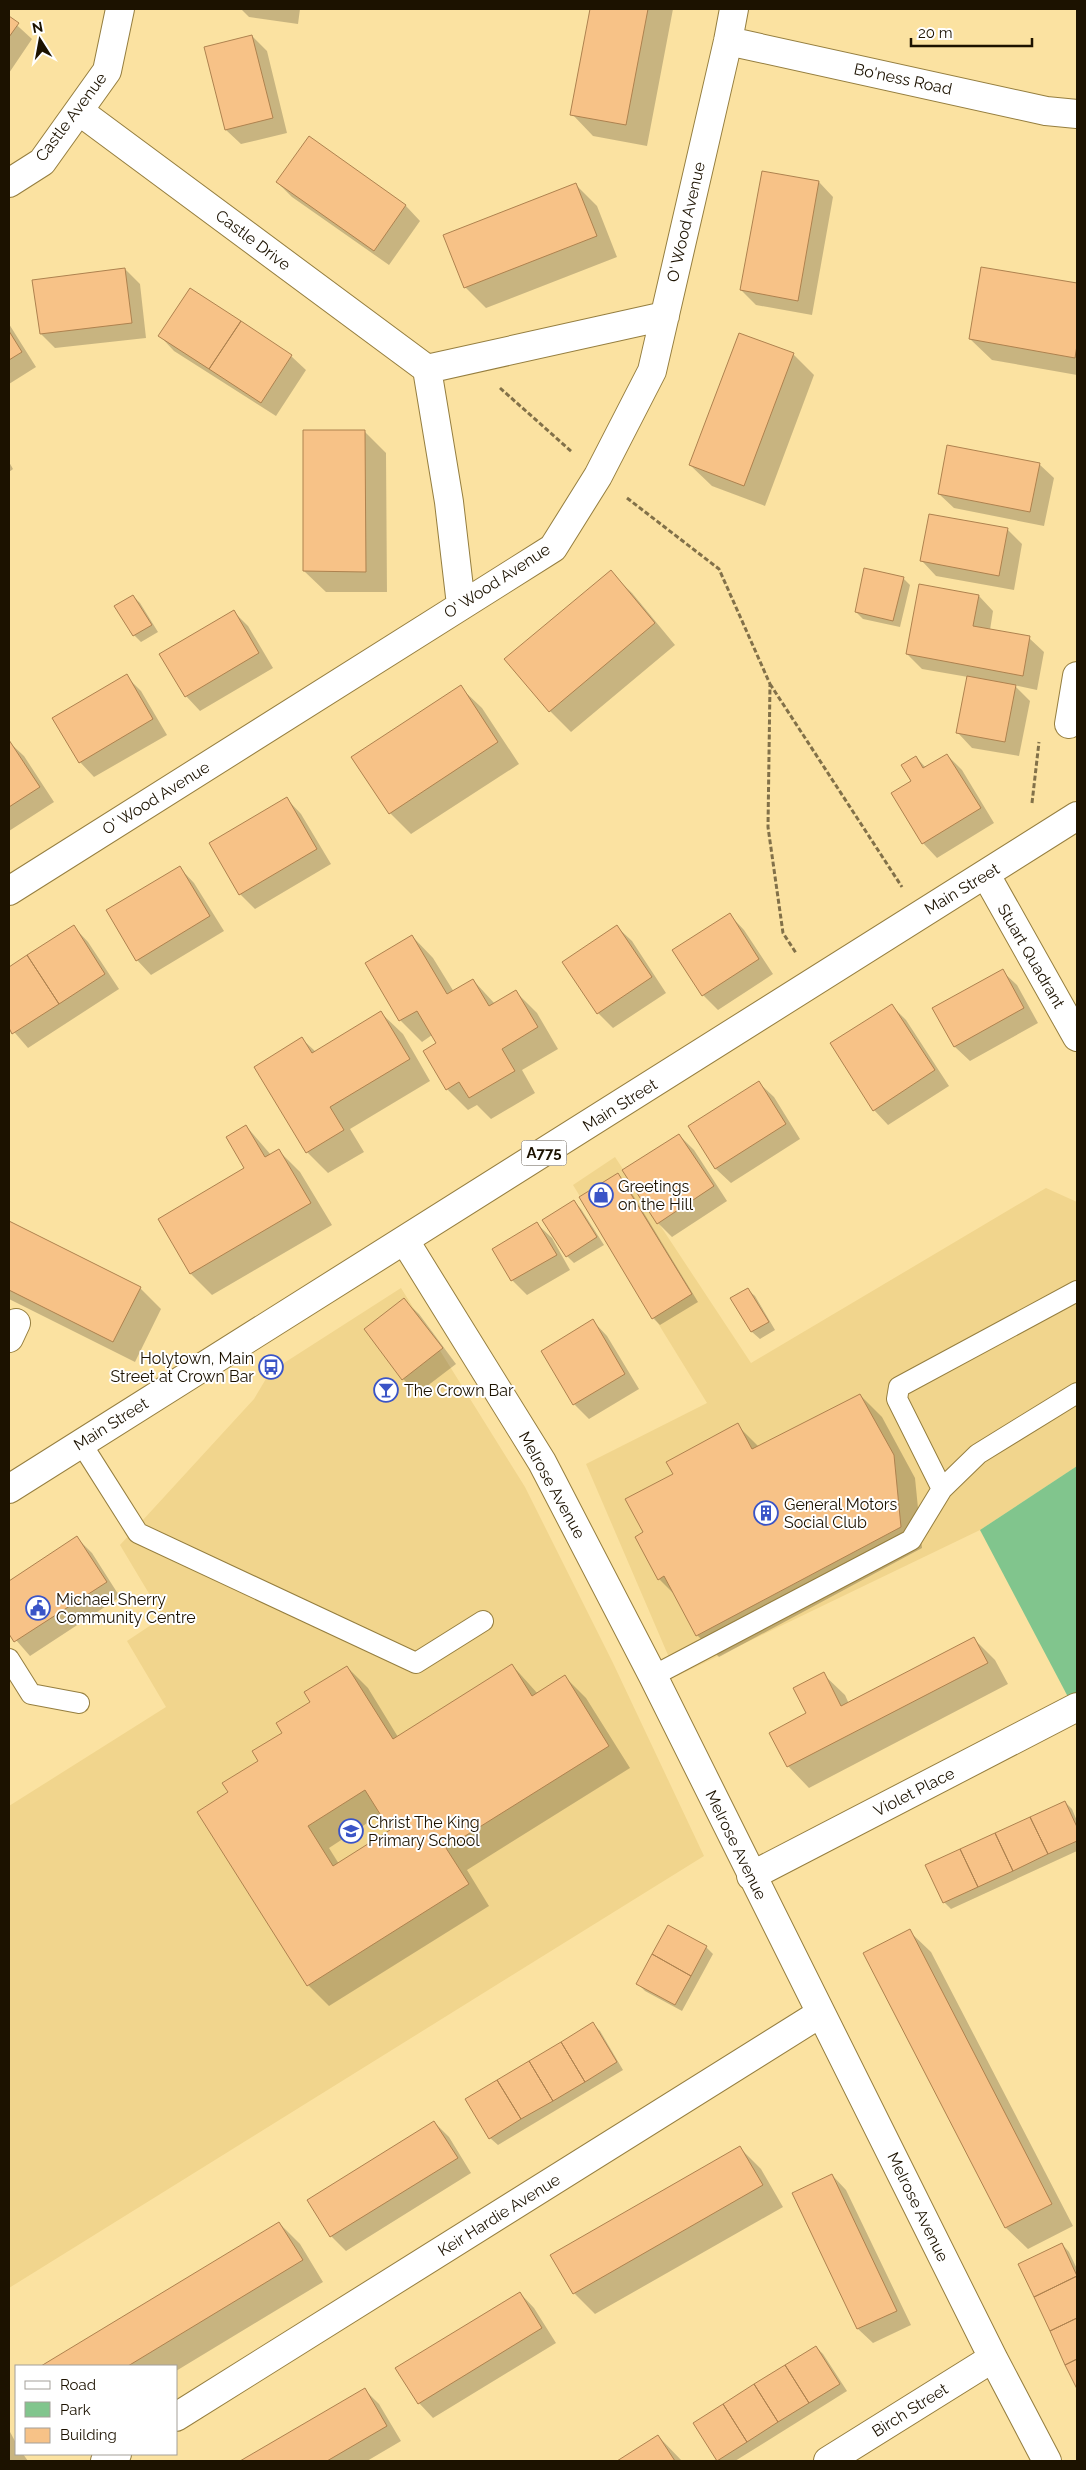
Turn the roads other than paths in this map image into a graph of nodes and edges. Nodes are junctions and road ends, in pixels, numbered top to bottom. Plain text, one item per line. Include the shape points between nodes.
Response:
1 (120, 9) edge
2 (734, 9) edge
3 (728, 41) junction
4 (78, 111) junction
5 (1077, 114) edge
6 (9, 184) edge
7 (664, 316) junction
8 (427, 369) junction
9 (461, 605) junction
10 (1077, 676) edge
11 (1070, 724) road end
12 (1077, 816) edge
13 (986, 876) junction
14 (9, 891) edge
15 (1077, 1037) edge
16 (405, 1241) junction
17 (1077, 1291) edge
18 (1077, 1393) edge
19 (81, 1443) junction
20 (9, 1489) edge
21 (942, 1489) junction
22 (483, 1621) dead end
23 (9, 1659) edge
24 (653, 1676) junction
25 (79, 1703) dead end
26 (1077, 1707) edge
27 (751, 1876) junction
28 (821, 2013) junction
29 (992, 2358) junction
30 (178, 2415) edge
31 (828, 2461) edge
32 (1048, 2461) edge

1 - 4 street, Castle Avenue via 107,71
2 - 3 street, O' Wood Avenue
3 - 5 street, Bo'ness Road via 1046,111
3 - 7 street, O' Wood Avenue
4 - 6 street, Castle Avenue via 42,162
4 - 8 street, Castle Drive
7 - 8 street
7 - 9 street, O' Wood Avenue via 652,371 598,476 553,548
8 - 9 street
9 - 14 street, O' Wood Avenue
10 - 11 street
12 - 13 street, Main Street / A775
13 - 15 street, Stuart Quadrant
13 - 16 street, Main Street / A775 via 925,910
16 - 19 street, Main Street / A775
16 - 24 street, Melrose Avenue via 542,1462
17 - 21 lane via 899,1387 897,1399
18 - 21 lane via 978,1454
19 - 20 street, Main Street / A775
19 - 22 lane via 138,1533 416,1663
21 - 24 lane via 910,1540
23 - 25 lane via 31,1694
24 - 27 street, Melrose Avenue
26 - 27 street, Violet Place
27 - 28 street, Melrose Avenue
28 - 29 street, Melrose Avenue
28 - 30 street, Keir Hardie Avenue
29 - 31 street, Birch Street
29 - 32 street, Melrose Avenue

